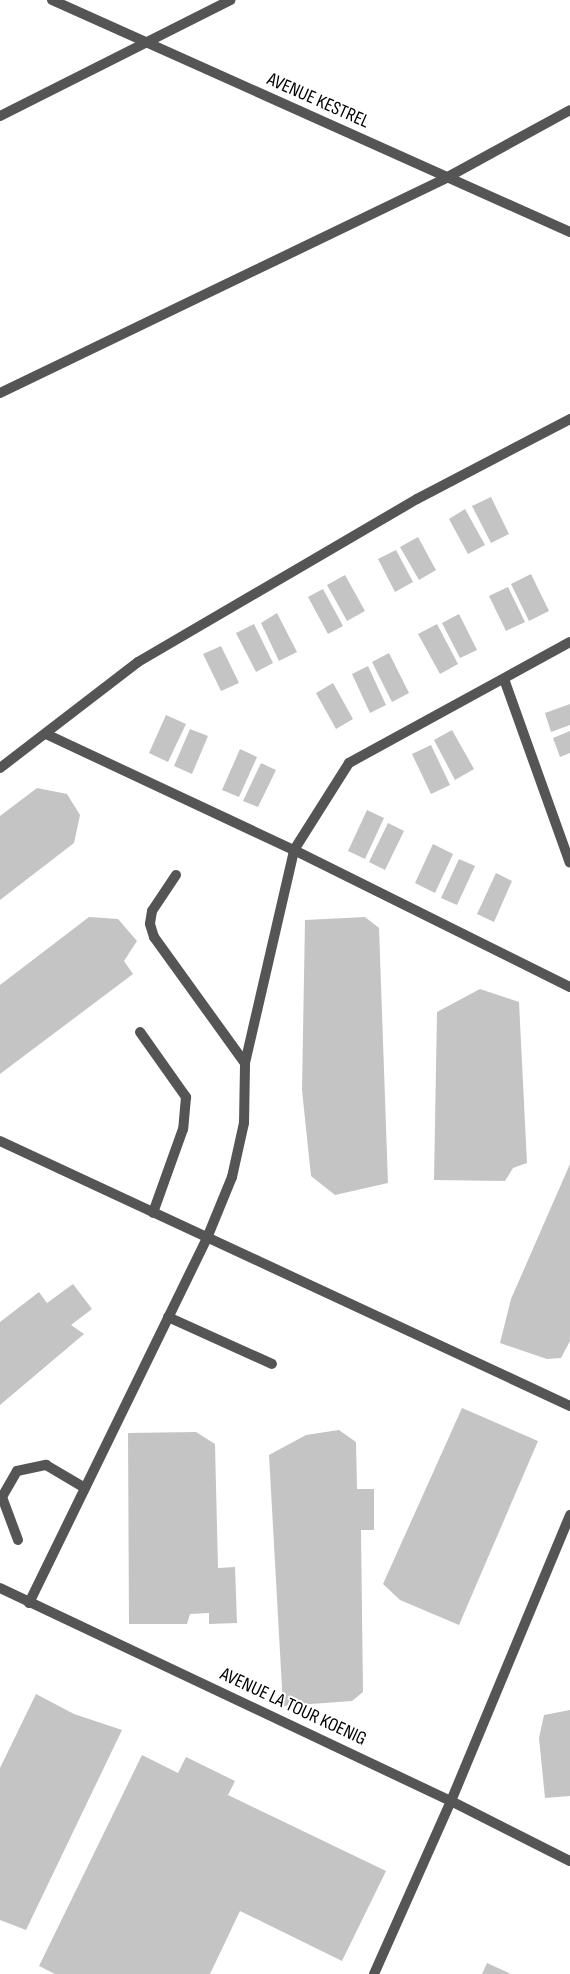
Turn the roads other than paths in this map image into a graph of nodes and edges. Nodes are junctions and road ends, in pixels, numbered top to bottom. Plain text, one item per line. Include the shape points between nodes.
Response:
1 (52, 0) edge
2 (231, 0) edge
3 (145, 43) junction
4 (570, 110) edge
5 (0, 116) edge
6 (446, 178) junction
7 (570, 232) edge
8 (0, 394) edge
9 (570, 419) edge
10 (570, 642) edge
11 (504, 679) junction
12 (46, 734) junction
13 (0, 768) edge
14 (294, 850) junction
15 (570, 863) edge
16 (176, 875) dead end
17 (570, 987) edge
18 (140, 1032) dead end
19 (245, 1063) junction
20 (0, 1141) edge
21 (153, 1213) junction
22 (207, 1238) junction
23 (168, 1317) junction
24 (272, 1364) dead end
25 (570, 1406) edge
26 (85, 1488) junction
27 (570, 1515) edge
28 (18, 1540) dead end
29 (0, 1588) edge
30 (29, 1603) junction
31 (451, 1801) junction
32 (570, 1861) edge
33 (374, 1974) edge

1 - 3 street, AVENUE KESTREL
2 - 3 street
3 - 5 street
3 - 6 street, AVENUE KESTREL
4 - 6 street
6 - 7 street, AVENUE KESTREL
6 - 8 street
9 - 12 street via 418,499 138,662
10 - 11 street
11 - 14 street via 349,763
11 - 15 street
12 - 13 street
12 - 14 street
14 - 17 street
14 - 19 street
16 - 19 street via 152,910 150,924 154,937
18 - 21 street via 186,1097 183,1129
19 - 22 street via 244,1122 234,1168
20 - 21 street
21 - 22 street
22 - 23 street
22 - 25 street
23 - 24 street
23 - 26 street
26 - 28 street via 46,1465 17,1471 2,1498
26 - 30 street
27 - 31 street
29 - 30 street, AVENUE LA TOUR KOENIG
30 - 31 street, AVENUE LA TOUR KOENIG
31 - 32 street, AVENUE LA TOUR KOENIG
31 - 33 street

